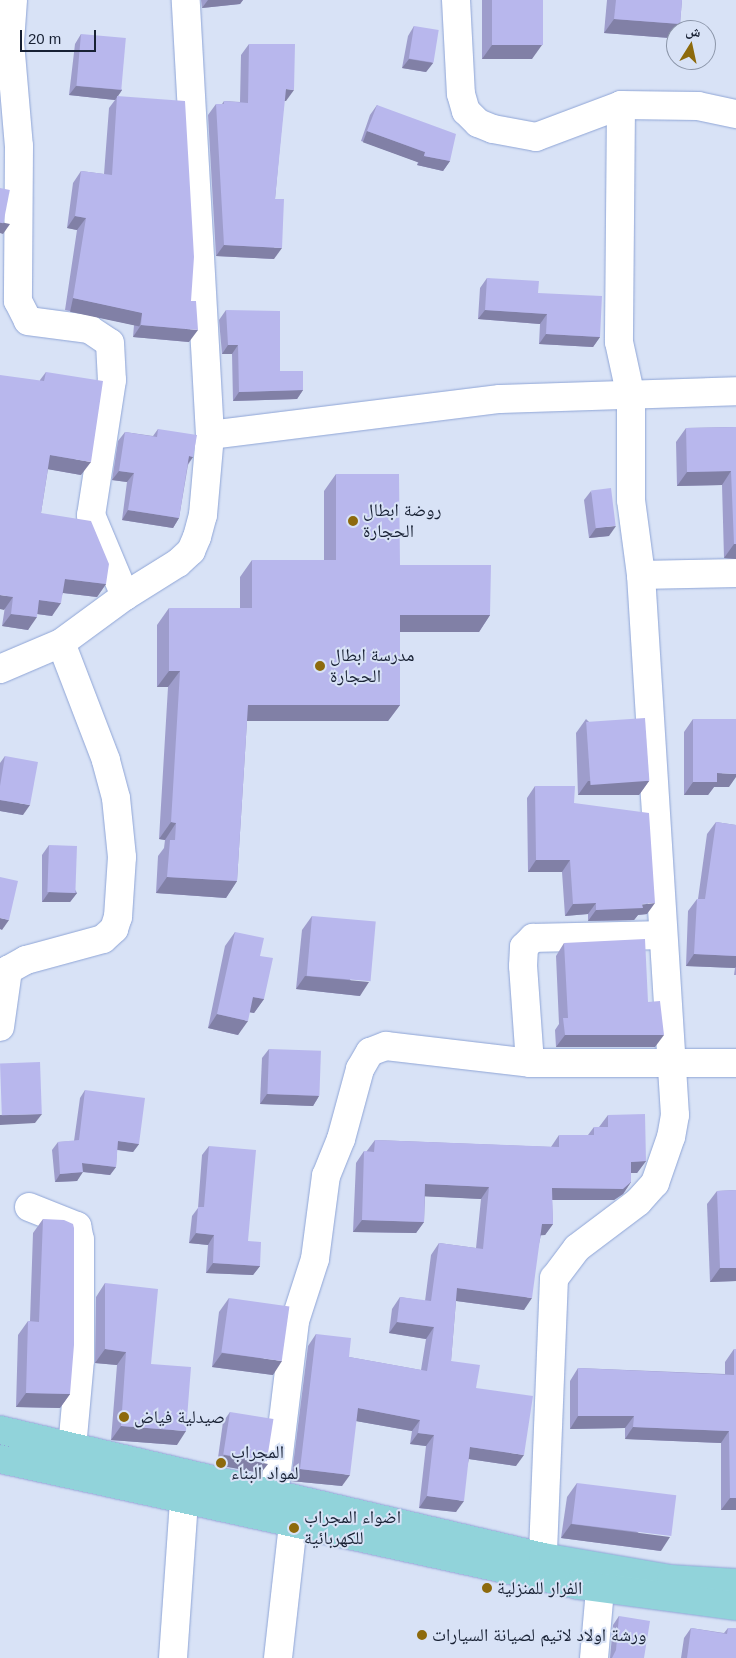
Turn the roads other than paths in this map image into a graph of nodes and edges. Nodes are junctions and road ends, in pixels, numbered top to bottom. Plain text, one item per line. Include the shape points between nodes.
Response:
1 (13, 0) edge
2 (186, 0) edge
3 (456, 0) edge
4 (621, 105) junction
5 (736, 114) edge
6 (736, 391) edge
7 (631, 397) junction
8 (210, 435) junction
9 (736, 573) edge
10 (641, 575) junction
11 (125, 596) junction
12 (61, 643) junction
13 (0, 669) edge
14 (663, 935) junction
15 (0, 1027) edge
16 (673, 1062) junction
17 (530, 1063) junction
18 (736, 1063) edge
19 (29, 1207) dead end
20 (0, 1430) edge
21 (72, 1448) junction
22 (0, 1459) edge
23 (274, 1495) junction
24 (184, 1499) junction
25 (293, 1524) junction
26 (542, 1557) junction
27 (736, 1583) edge
28 (600, 1589) junction
29 (736, 1606) edge
30 (173, 1658) edge
31 (278, 1658) edge
32 (594, 1658) edge

1 - 11 street via 10,42 19,146 18,301 28,321 90,328 110,343 112,380 91,515
2 - 8 street
3 - 4 street via 461,94 466,111 478,123 493,130 536,137
4 - 5 street via 698,106
4 - 7 street via 619,342
6 - 7 street
7 - 8 street via 500,399
7 - 10 street via 631,500
8 - 11 street via 203,515 191,551
9 - 10 street
10 - 14 street
11 - 12 street
12 - 13 street
12 - 15 street via 106,760 116,798 122,857 118,917 114,929 103,939 26,960 8,970
14 - 16 street
14 - 17 street via 533,938 524,947 523,966
16 - 17 street
16 - 18 street
16 - 26 street via 675,1115 671,1137 654,1183 638,1202 577,1248 554,1278
17 - 23 street via 386,1046 370,1052 360,1069 341,1139 326,1176 316,1259 295,1321
19 - 21 street via 77,1226 80,1240 80,1342
20 - 21 main road
21 - 23 main road
22 - 24 main road
23 - 26 main road
24 - 25 main road
24 - 30 street
25 - 28 main road
25 - 31 street
26 - 27 main road via 671,1579
28 - 29 main road
28 - 32 street

